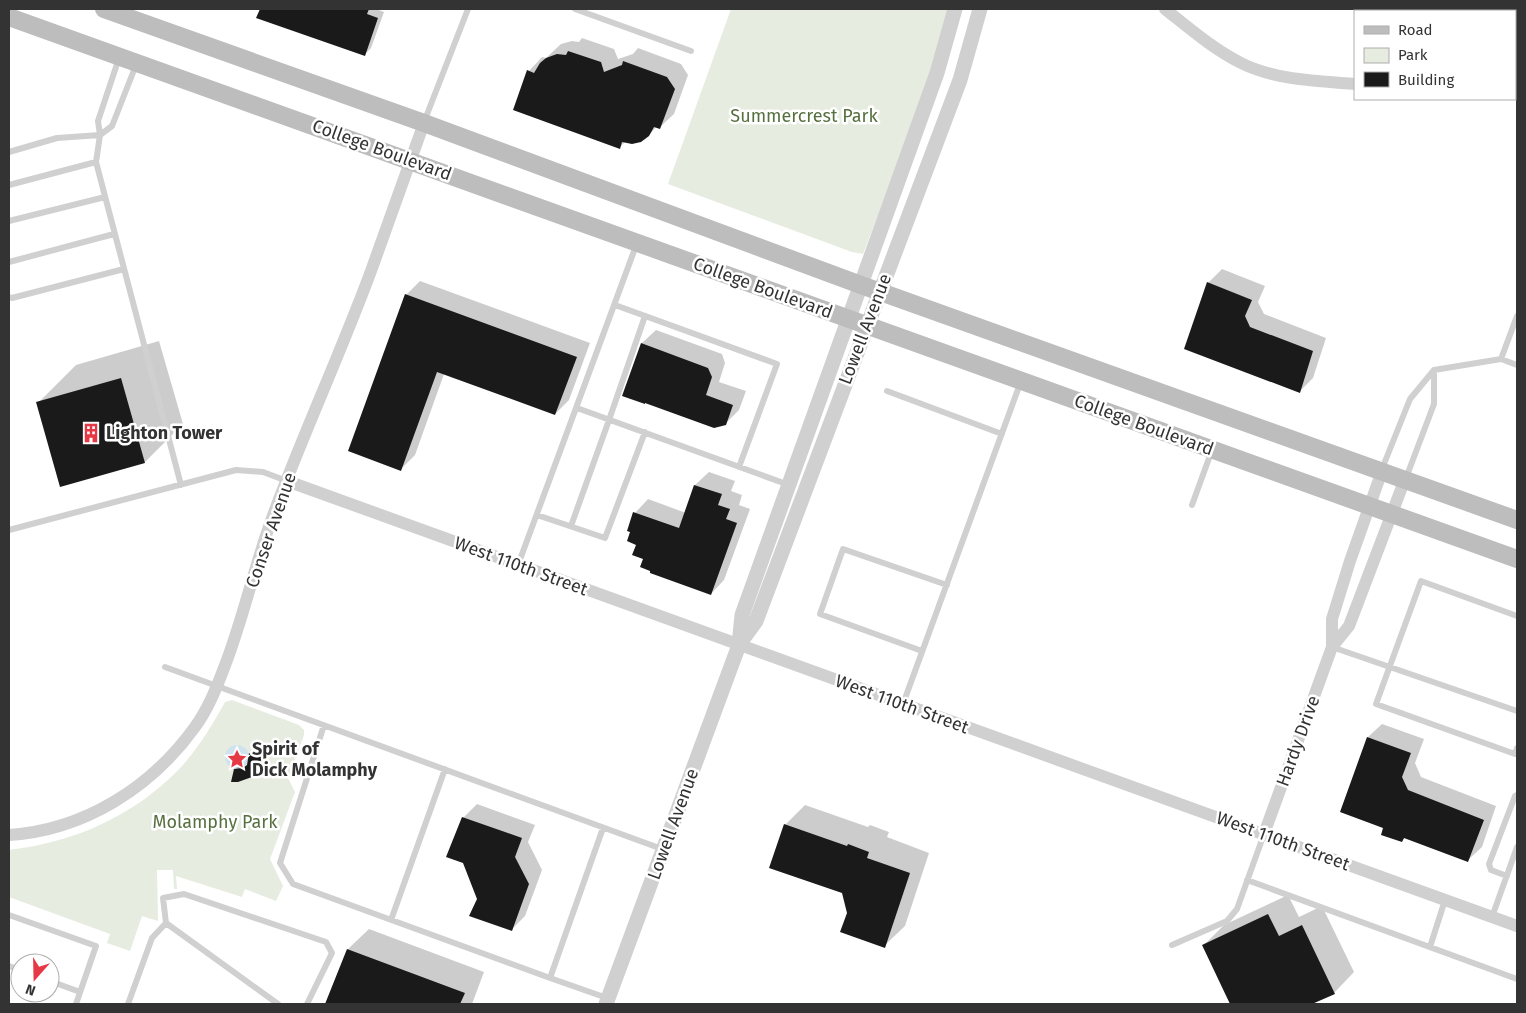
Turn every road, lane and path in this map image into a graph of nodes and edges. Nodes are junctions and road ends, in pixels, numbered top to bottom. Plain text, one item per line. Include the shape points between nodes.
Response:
1 (104, 9) edge
2 (468, 9) edge
3 (575, 9) edge
4 (955, 9) edge
5 (980, 9) edge
6 (1165, 9) edge
7 (9, 17) edge
8 (691, 51) dead end
9 (119, 56) junction
10 (137, 62) junction
11 (1354, 84) edge
12 (424, 123) junction
13 (100, 135) junction
14 (9, 152) edge
15 (410, 160) junction
16 (96, 162) junction
17 (9, 185) edge
18 (105, 197) junction
19 (9, 221) edge
20 (114, 234) junction
21 (638, 242) junction
22 (9, 262) edge
23 (124, 269) junction
24 (861, 285) junction
25 (880, 291) junction
26 (9, 297) edge
27 (615, 304) junction
28 (645, 316) junction
29 (1517, 316) edge
30 (849, 318) junction
31 (867, 325) junction
32 (1502, 360) junction
33 (1517, 365) edge
34 (1434, 370) junction
35 (1021, 380) junction
36 (887, 391) dead end
37 (576, 408) junction
38 (609, 420) junction
39 (645, 432) junction
40 (1002, 434) junction
41 (1212, 449) junction
42 (739, 466) junction
43 (1382, 471) junction
44 (1406, 479) junction
45 (287, 481) junction
46 (789, 484) junction
47 (180, 485) junction
48 (1192, 505) dead end
49 (1368, 505) junction
50 (1392, 514) junction
51 (537, 515) junction
52 (1517, 520) edge
53 (571, 526) junction
54 (9, 530) edge
55 (1517, 559) edge
56 (518, 565) junction
57 (947, 585) junction
58 (1517, 616) edge
59 (739, 644) junction
60 (1332, 647) junction
61 (922, 651) junction
62 (165, 667) dead end
63 (1389, 667) junction
64 (217, 686) junction
65 (903, 704) junction
66 (1517, 711) edge
67 (324, 725) junction
68 (1517, 748) edge
69 (445, 769) junction
70 (1517, 795) edge
71 (603, 828) junction
72 (1264, 834) junction
73 (9, 835) edge
74 (1517, 847) edge
75 (664, 850) junction
76 (1507, 876) junction
77 (1247, 880) junction
78 (1445, 900) junction
79 (9, 915) edge
80 (1492, 917) junction
81 (391, 920) junction
82 (166, 923) junction
83 (1517, 926) edge
84 (1172, 945) dead end
85 (1430, 947) junction
86 (550, 978) junction
87 (1517, 979) edge
88 (60, 985) edge
89 (80, 992) junction
90 (607, 1001) edge
91 (76, 1004) edge
92 (128, 1004) edge
93 (278, 1004) edge
94 (307, 1004) edge

1 - 12 main road, College Boulevard
2 - 12 lane
3 - 8 lane
4 - 24 street, Lowell Avenue via 938,72
5 - 25 street, Lowell Avenue via 960,80
6 - 11 street via 1241,63 1302,80
7 - 9 main road, College Boulevard
9 - 10 main road, College Boulevard
9 - 13 lane via 98,121
10 - 13 lane via 112,126
10 - 15 main road, College Boulevard
12 - 15 street, Conser Avenue
12 - 24 main road, College Boulevard
13 - 14 lane via 57,138
13 - 16 lane
15 - 21 main road, College Boulevard
15 - 45 street, Conser Avenue via 370,272
16 - 17 lane
16 - 18 lane
18 - 19 lane
18 - 20 lane
20 - 22 lane
20 - 23 lane
21 - 27 lane
21 - 30 main road, College Boulevard
23 - 26 lane
23 - 47 lane
24 - 25 main road, College Boulevard
24 - 30 street, Lowell Avenue
25 - 31 street, Lowell Avenue
25 - 43 main road, College Boulevard
27 - 28 lane
27 - 37 lane
28 - 38 lane
28 - 42 lane via 777,364
29 - 32 lane
30 - 31 main road, College Boulevard
30 - 46 street, Lowell Avenue
31 - 35 main road, College Boulevard
31 - 59 street, Lowell Avenue via 756,621
32 - 33 lane
32 - 34 lane
34 - 43 lane via 1410,399
34 - 44 lane via 1434,404
35 - 40 lane
35 - 41 main road, College Boulevard
36 - 40 lane
37 - 38 lane
37 - 51 lane
38 - 39 lane
38 - 53 lane
39 - 42 lane
39 - 53 lane via 605,538
40 - 57 lane
41 - 48 lane
41 - 49 main road, College Boulevard
42 - 46 lane
43 - 44 main road, College Boulevard
43 - 49 street, Hardy Drive
44 - 50 street, Hardy Drive
44 - 52 main road, College Boulevard
45 - 47 lane via 263,472 236,470
45 - 56 street, West 110th Street
45 - 64 street, Conser Avenue via 274,511
46 - 59 street, Lowell Avenue via 742,614
47 - 54 lane
49 - 50 main road, College Boulevard
49 - 60 street, Hardy Drive via 1332,619
50 - 55 main road, College Boulevard
50 - 60 street, Hardy Drive via 1349,626
51 - 53 lane
51 - 56 lane
56 - 59 street, West 110th Street
57 - 61 lane
57 - 61 lane via 843,549 820,614
58 - 63 lane via 1422,581
59 - 65 street, West 110th Street
59 - 75 street, Lowell Avenue
60 - 63 lane
60 - 72 street, Hardy Drive
61 - 65 lane
62 - 64 lane
63 - 66 lane
63 - 68 lane via 1376,704 1515,754
64 - 67 lane
64 - 73 street, Conser Avenue via 196,726 176,751 150,777 122,798 59,827
65 - 72 street, West 110th Street
67 - 69 lane
67 - 81 lane via 280,863 293,884
69 - 71 lane
69 - 81 lane
70 - 76 lane via 1489,864 1490,870
71 - 75 lane
71 - 86 lane
72 - 77 lane
72 - 78 street, West 110th Street
74 - 76 lane
75 - 90 street, Lowell Avenue
76 - 80 lane
77 - 84 lane via 1237,909 1227,921
77 - 85 lane
78 - 80 street, West 110th Street
78 - 85 lane
79 - 89 lane via 96,946
80 - 83 street, West 110th Street
81 - 86 lane
82 - 92 lane via 152,938
82 - 93 lane
82 - 94 lane via 163,898 184,894 326,942 332,953
85 - 87 lane
86 - 90 lane
88 - 89 lane
89 - 91 lane

